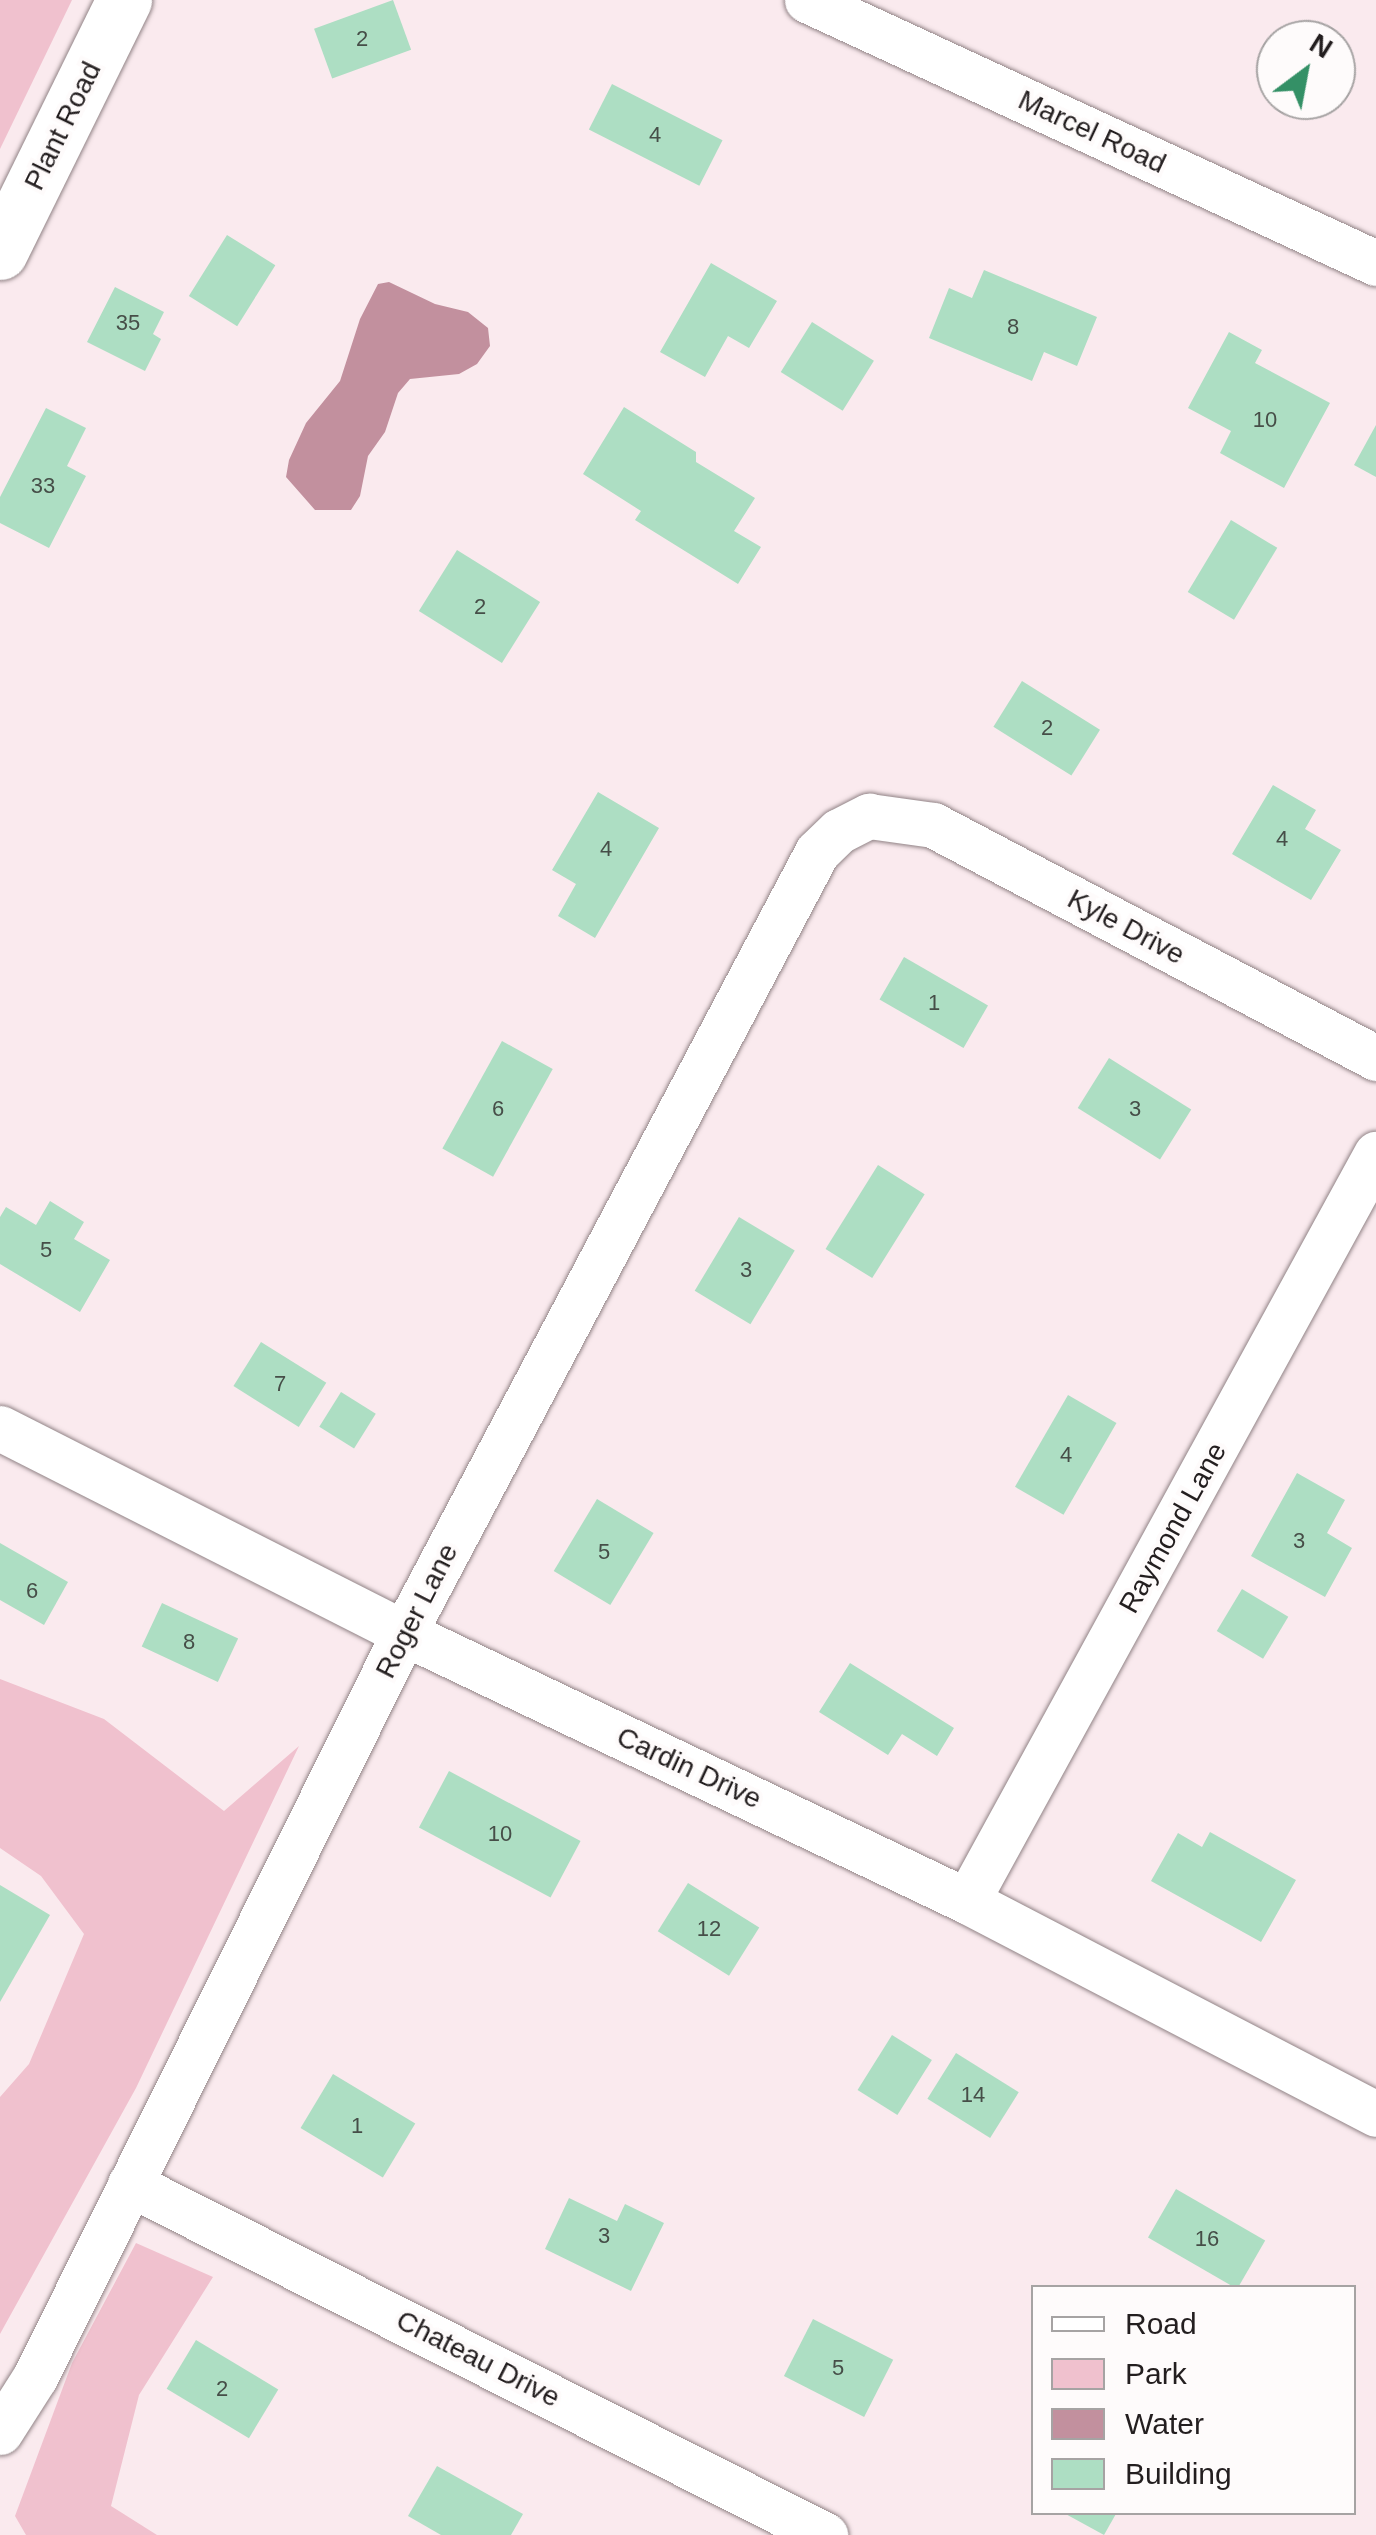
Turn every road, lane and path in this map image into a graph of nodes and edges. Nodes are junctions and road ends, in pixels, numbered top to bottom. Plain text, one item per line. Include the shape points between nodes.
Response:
1 (124, 0) edge
2 (807, 0) edge
3 (0, 252) edge
4 (1376, 263) edge
5 (869, 816) joint
6 (1376, 1058) edge
7 (1376, 1154) edge
8 (0, 1428) edge
9 (404, 1632) junction
10 (967, 1901) junction
11 (1376, 2114) edge
12 (130, 2184) junction
13 (0, 2432) edge
14 (825, 2535) edge

1 - 3 street, Plant Road
2 - 4 street, Marcel Road
5 - 6 street, Kyle Drive via 933,825
5 - 9 street, Roger Lane via 817,852
7 - 10 street, Raymond Lane
8 - 9 street, Cardin Drive
9 - 10 street, Cardin Drive
9 - 12 street, Roger Lane
10 - 11 street, Cardin Drive
12 - 13 street, Roger Lane via 36,2378
12 - 14 street, Chateau Drive

